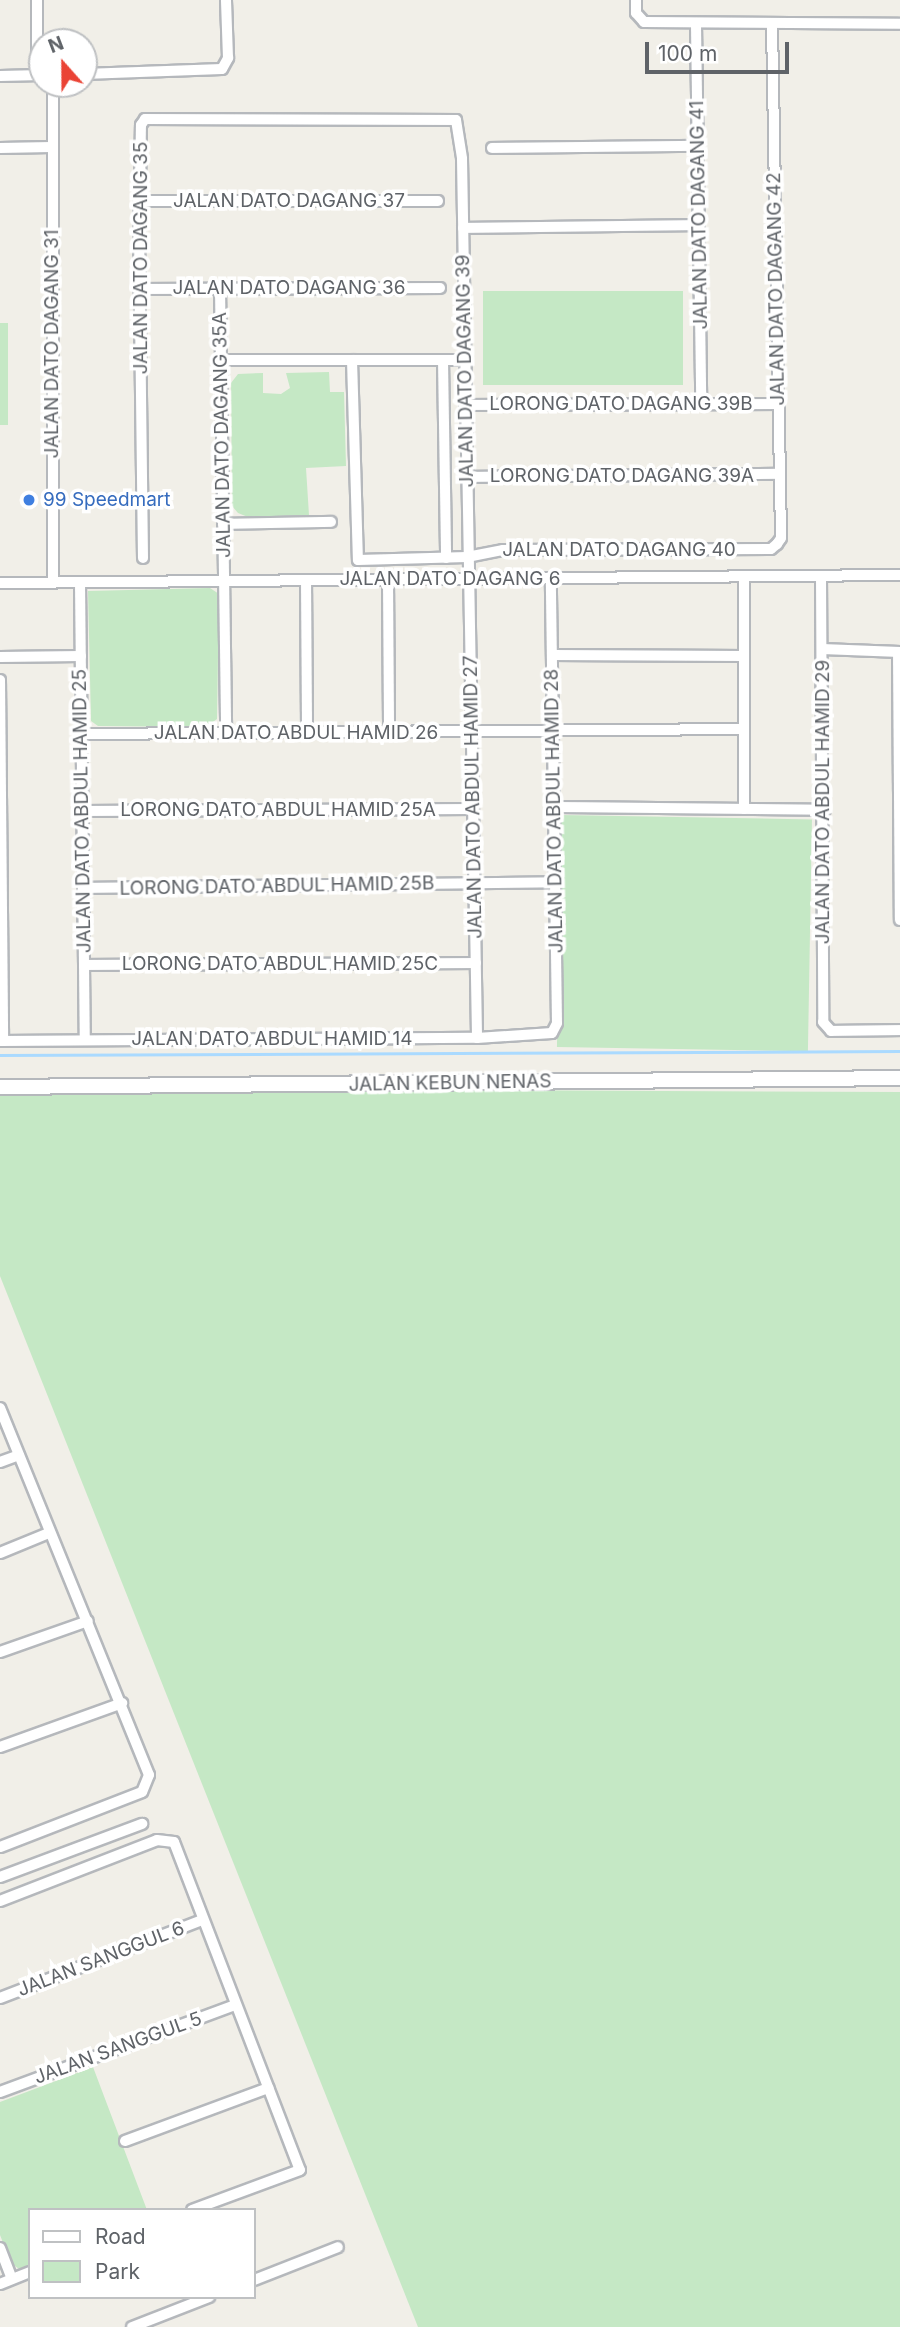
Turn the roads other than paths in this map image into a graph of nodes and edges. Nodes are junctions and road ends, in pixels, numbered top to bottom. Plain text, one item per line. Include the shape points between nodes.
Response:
1 (37, 0) edge
2 (226, 0) edge
3 (636, 0) edge
4 (772, 24) junction
5 (900, 24) edge
6 (696, 25) junction
7 (38, 28) edge
8 (98, 74) edge
9 (28, 75) edge
10 (0, 76) edge
11 (53, 98) edge
12 (305, 117) joint
13 (698, 146) junction
14 (51, 147) junction
15 (0, 148) edge
16 (492, 148) dead end
17 (140, 201) junction
18 (438, 201) dead end
19 (699, 225) junction
20 (464, 228) junction
21 (220, 288) junction
22 (440, 288) dead end
23 (139, 289) junction
24 (221, 360) junction
25 (352, 360) junction
26 (443, 360) junction
27 (464, 360) junction
28 (701, 404) junction
29 (777, 404) junction
30 (465, 405) junction
31 (778, 474) junction
32 (466, 477) junction
33 (331, 522) dead end
34 (223, 524) junction
35 (771, 549) joint
36 (467, 557) junction
37 (143, 558) dead end
38 (446, 558) junction
39 (900, 575) edge
40 (821, 576) junction
41 (744, 577) junction
42 (551, 578) junction
43 (468, 579) junction
44 (306, 580) junction
45 (388, 580) junction
46 (223, 581) junction
47 (53, 582) junction
48 (80, 582) junction
49 (0, 583) edge
50 (822, 649) junction
51 (899, 653) edge
52 (552, 654) junction
53 (80, 656) junction
54 (744, 656) junction
55 (0, 657) edge
56 (0, 680) edge
57 (744, 729) junction
58 (899, 729) edge
59 (389, 732) junction
60 (553, 732) junction
61 (226, 733) junction
62 (307, 733) junction
63 (472, 733) junction
64 (82, 734) junction
65 (900, 804) edge
66 (554, 807) junction
67 (473, 809) junction
68 (744, 809) junction
69 (825, 810) junction
70 (82, 811) junction
71 (555, 883) junction
72 (900, 883) edge
73 (474, 884) junction
74 (83, 888) junction
75 (900, 920) edge
76 (476, 963) junction
77 (84, 965) junction
78 (900, 1030) edge
79 (544, 1035) joint
80 (477, 1038) junction
81 (85, 1040) junction
82 (2, 1041) edge
83 (900, 1078) edge
84 (0, 1087) edge
85 (0, 1408) edge
86 (19, 1455) junction
87 (0, 1462) edge
88 (49, 1533) junction
89 (0, 1553) edge
90 (88, 1620) junction
91 (0, 1652) edge
92 (122, 1703) junction
93 (0, 1748) edge
94 (142, 1824) dead end
95 (0, 1847) edge
96 (0, 1877) edge
97 (0, 1901) edge
98 (202, 1920) junction
99 (0, 1998) edge
100 (235, 2005) junction
101 (268, 2088) junction
102 (0, 2092) edge
103 (125, 2141) dead end
104 (197, 2208) edge
105 (338, 2247) dead end
106 (0, 2248) edge
107 (28, 2273) edge
108 (12, 2279) junction
109 (256, 2279) edge
110 (0, 2284) edge
111 (204, 2299) edge
112 (132, 2327) edge

1 - 7 street
2 - 8 street via 227,66 213,71
3 - 6 street via 644,22
4 - 5 street
4 - 6 street
4 - 29 street, JALAN DATO DAGANG 42
6 - 13 street, JALAN DATO DAGANG 41
9 - 10 street
11 - 14 street, JALAN DATO DAGANG 31
12 - 17 street, JALAN DATO DAGANG 35 via 145,119 141,125
12 - 20 street, JALAN DATO DAGANG 39 via 452,118 458,125
13 - 16 street
13 - 19 street, JALAN DATO DAGANG 41
14 - 15 street
14 - 47 street, JALAN DATO DAGANG 31
17 - 18 street, JALAN DATO DAGANG 37
17 - 23 street, JALAN DATO DAGANG 35
19 - 20 street
19 - 28 street, JALAN DATO DAGANG 41
20 - 27 street, JALAN DATO DAGANG 39
21 - 22 street, JALAN DATO DAGANG 36
21 - 23 street, JALAN DATO DAGANG 36
21 - 24 street, JALAN DATO DAGANG 35A
23 - 37 street, JALAN DATO DAGANG 35
24 - 25 street
24 - 34 street, JALAN DATO DAGANG 35A
25 - 26 street
25 - 38 street, JALAN DATO DAGANG 40 via 358,561
26 - 27 street
26 - 38 street
27 - 30 street, JALAN DATO DAGANG 39
28 - 29 street, LORONG DATO DAGANG 39B
28 - 30 street, LORONG DATO DAGANG 39B
29 - 31 street, JALAN DATO DAGANG 42
30 - 32 street, JALAN DATO DAGANG 39
31 - 32 street, LORONG DATO DAGANG 39A
31 - 35 street, JALAN DATO DAGANG 42 via 781,538
32 - 36 street, JALAN DATO DAGANG 39
33 - 34 street
34 - 46 street, JALAN DATO DAGANG 35A
35 - 36 street, JALAN DATO DAGANG 40 via 503,550
36 - 38 street, JALAN DATO DAGANG 40
36 - 43 street, JALAN DATO ABDUL HAMID 27
39 - 40 street, JALAN DATO DAGANG 6
40 - 41 street, JALAN DATO DAGANG 6
40 - 50 street, JALAN DATO ABDUL HAMID 29
41 - 42 street, JALAN DATO DAGANG 6
41 - 54 street
42 - 43 street, JALAN DATO DAGANG 6
42 - 52 street, JALAN DATO ABDUL HAMID 28
43 - 45 street, JALAN DATO DAGANG 6
43 - 63 street, JALAN DATO ABDUL HAMID 27
44 - 45 street, JALAN DATO DAGANG 6
44 - 46 street, JALAN DATO DAGANG 6
44 - 62 street
45 - 59 street
46 - 48 street, JALAN DATO DAGANG 6
46 - 61 street, JALAN DATO DAGANG 35A
47 - 48 street, JALAN DATO DAGANG 6
47 - 49 street, JALAN DATO DAGANG 6
48 - 53 street, JALAN DATO ABDUL HAMID 25
50 - 51 street
50 - 69 street, JALAN DATO ABDUL HAMID 29
51 - 58 street
52 - 54 street
52 - 60 street, JALAN DATO ABDUL HAMID 28
53 - 55 street
53 - 64 street, JALAN DATO ABDUL HAMID 25
54 - 57 street
56 - 82 street
57 - 60 street, JALAN DATO ABDUL HAMID 26
57 - 68 street
58 - 65 street
59 - 62 street, JALAN DATO ABDUL HAMID 26
59 - 63 street, JALAN DATO ABDUL HAMID 26
60 - 63 street, JALAN DATO ABDUL HAMID 26
60 - 66 street, JALAN DATO ABDUL HAMID 28
61 - 62 street, JALAN DATO ABDUL HAMID 26
61 - 64 street, JALAN DATO ABDUL HAMID 26
63 - 67 street, JALAN DATO ABDUL HAMID 27
64 - 70 street, JALAN DATO ABDUL HAMID 25
65 - 72 street
66 - 68 street
66 - 71 street, JALAN DATO ABDUL HAMID 28
67 - 70 street, LORONG DATO ABDUL HAMID 25A
67 - 73 street, JALAN DATO ABDUL HAMID 27
68 - 69 street
69 - 78 street, JALAN DATO ABDUL HAMID 29 via 825,1027
70 - 74 street, JALAN DATO ABDUL HAMID 25
71 - 73 street, LORONG DATO ABDUL HAMID 25B
71 - 79 street, JALAN DATO ABDUL HAMID 28 via 557,1023 552,1033
72 - 75 street
73 - 74 street, LORONG DATO ABDUL HAMID 25B
73 - 76 street, JALAN DATO ABDUL HAMID 27
74 - 77 street, JALAN DATO ABDUL HAMID 25
76 - 77 street, LORONG DATO ABDUL HAMID 25C
76 - 80 street, JALAN DATO ABDUL HAMID 27
77 - 81 street, JALAN DATO ABDUL HAMID 25
79 - 80 street, JALAN DATO ABDUL HAMID 14
80 - 81 street, JALAN DATO ABDUL HAMID 14
81 - 82 street, JALAN DATO ABDUL HAMID 14
83 - 84 street, JALAN KEBUN NENAS
85 - 86 street
86 - 87 street
86 - 88 street
88 - 89 street
88 - 90 street
90 - 91 street
90 - 92 street
92 - 93 street
92 - 95 street via 149,1775 142,1792
94 - 96 street
97 - 98 street via 156,1840 174,1842
98 - 99 street, JALAN SANGGUL 6
98 - 100 street
100 - 101 street
100 - 102 street, JALAN SANGGUL 5
101 - 103 street
101 - 104 street via 300,2170
105 - 109 street
106 - 108 street
107 - 108 street
108 - 110 street
111 - 112 street

